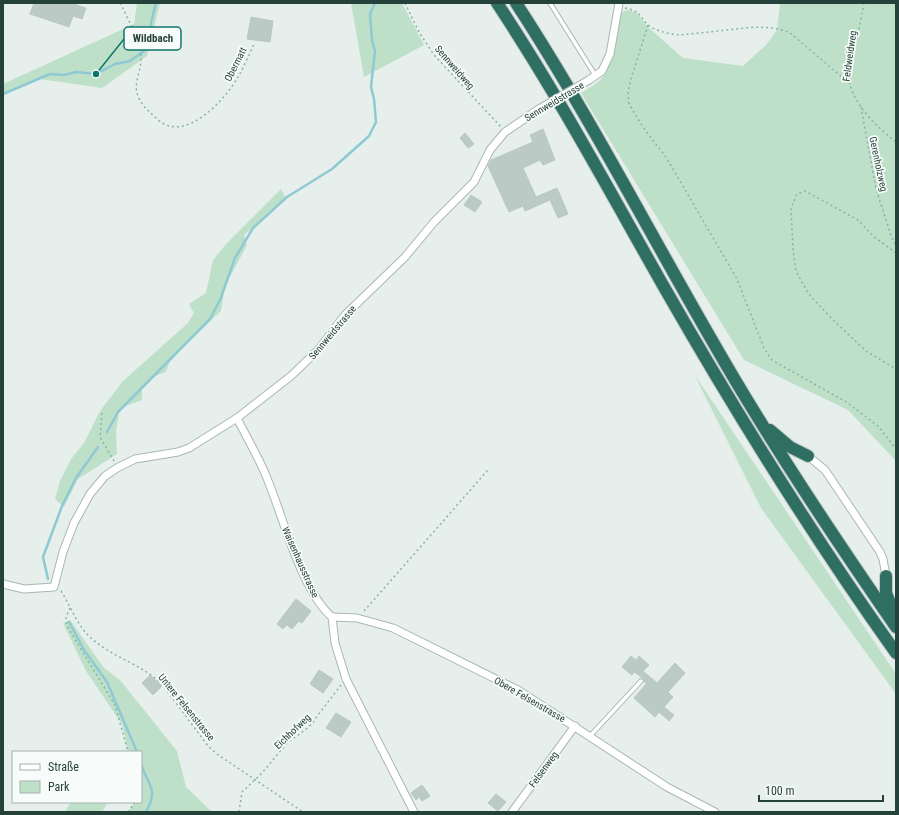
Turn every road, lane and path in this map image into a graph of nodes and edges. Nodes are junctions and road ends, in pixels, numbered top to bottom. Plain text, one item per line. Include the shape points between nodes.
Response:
1 (120, 3) edge
2 (405, 3) edge
3 (498, 3) edge
4 (516, 3) edge
5 (550, 3) edge
6 (864, 3) edge
7 (618, 4) edge
8 (648, 25) junction
9 (254, 44) dead end
10 (596, 76) junction
11 (850, 84) junction
12 (860, 106) junction
13 (505, 132) junction
14 (896, 142) edge
15 (896, 246) edge
16 (896, 254) edge
17 (896, 368) edge
18 (102, 413) dead end
19 (237, 418) junction
20 (760, 421) junction
21 (896, 449) edge
22 (808, 456) joint
23 (117, 468) junction
24 (488, 470) dead end
25 (886, 576) joint
26 (3, 584) edge
27 (54, 587) junction
28 (70, 608) junction
29 (332, 617) junction
30 (357, 618) junction
31 (896, 618) edge
32 (896, 627) edge
33 (896, 653) edge
34 (346, 679) junction
35 (641, 681) dead end
36 (575, 726) junction
37 (590, 736) junction
38 (128, 751) edge
39 (255, 780) junction
40 (134, 803) edge
41 (128, 812) edge
42 (239, 812) edge
43 (302, 812) edge
44 (414, 812) edge
45 (512, 812) edge
46 (715, 812) edge

1 - 9 path, Obermatt via 130,22 141,57 136,92 142,105 162,124 173,127 185,126 205,116 226,96
2 - 13 path, Sennweidweg via 434,55
3 - 33 highway via 566,114 739,416
4 - 20 highway
5 - 10 lane
6 - 11 path, Feldweidweg
7 - 8 path via 638,12
7 - 10 street, Sennweidstrasse via 610,54 602,71
8 - 11 path via 680,35 755,27 789,32
8 - 21 path via 629,85 629,104 666,157 737,279 764,348 777,363 848,403 879,427
10 - 13 street, Sennweidstrasse, bridge
11 - 12 path, Feldweidweg
12 - 14 path, Feldweidweg via 874,123
12 - 15 path, Gerenholzweg via 876,189
13 - 19 street, Sennweidstrasse via 490,150 474,182 434,222 405,257 345,315 308,360
16 - 17 path via 858,220 805,191 797,194 791,208 796,271 808,292 832,319 866,351
18 - 23 path via 100,438
19 - 23 street, Sennweidstrasse via 189,448 135,459
19 - 29 street, Waisenhausstrasse via 264,471 314,597
20 - 22 highway via 790,447
20 - 32 highway
22 - 25 street via 825,470 880,552
23 - 27 street, Sennweidstrasse via 98,484 80,511 67,537
24 - 30 path
25 - 31 highway via 886,596
26 - 27 street via 24,589
27 - 28 path, Untere Felsenstrasse via 61,591
28 - 38 path via 66,617 67,626 115,705
28 - 39 path, Untere Felsenstrasse via 91,638 153,676 162,684 208,746
29 - 30 street, Obere Felsenstrasse
29 - 34 street via 335,643
30 - 36 street, Obere Felsenstrasse via 400,631 518,690
34 - 39 path, Eichhofweg via 309,727 287,743
34 - 44 street
35 - 37 lane
36 - 37 street, Obere Felsenstrasse
36 - 45 street, Felsenweg
37 - 46 street, Obere Felsenstrasse via 668,787
39 - 42 path, Eichhofweg via 240,794
39 - 43 path, Untere Felsenstrasse
40 - 41 path

